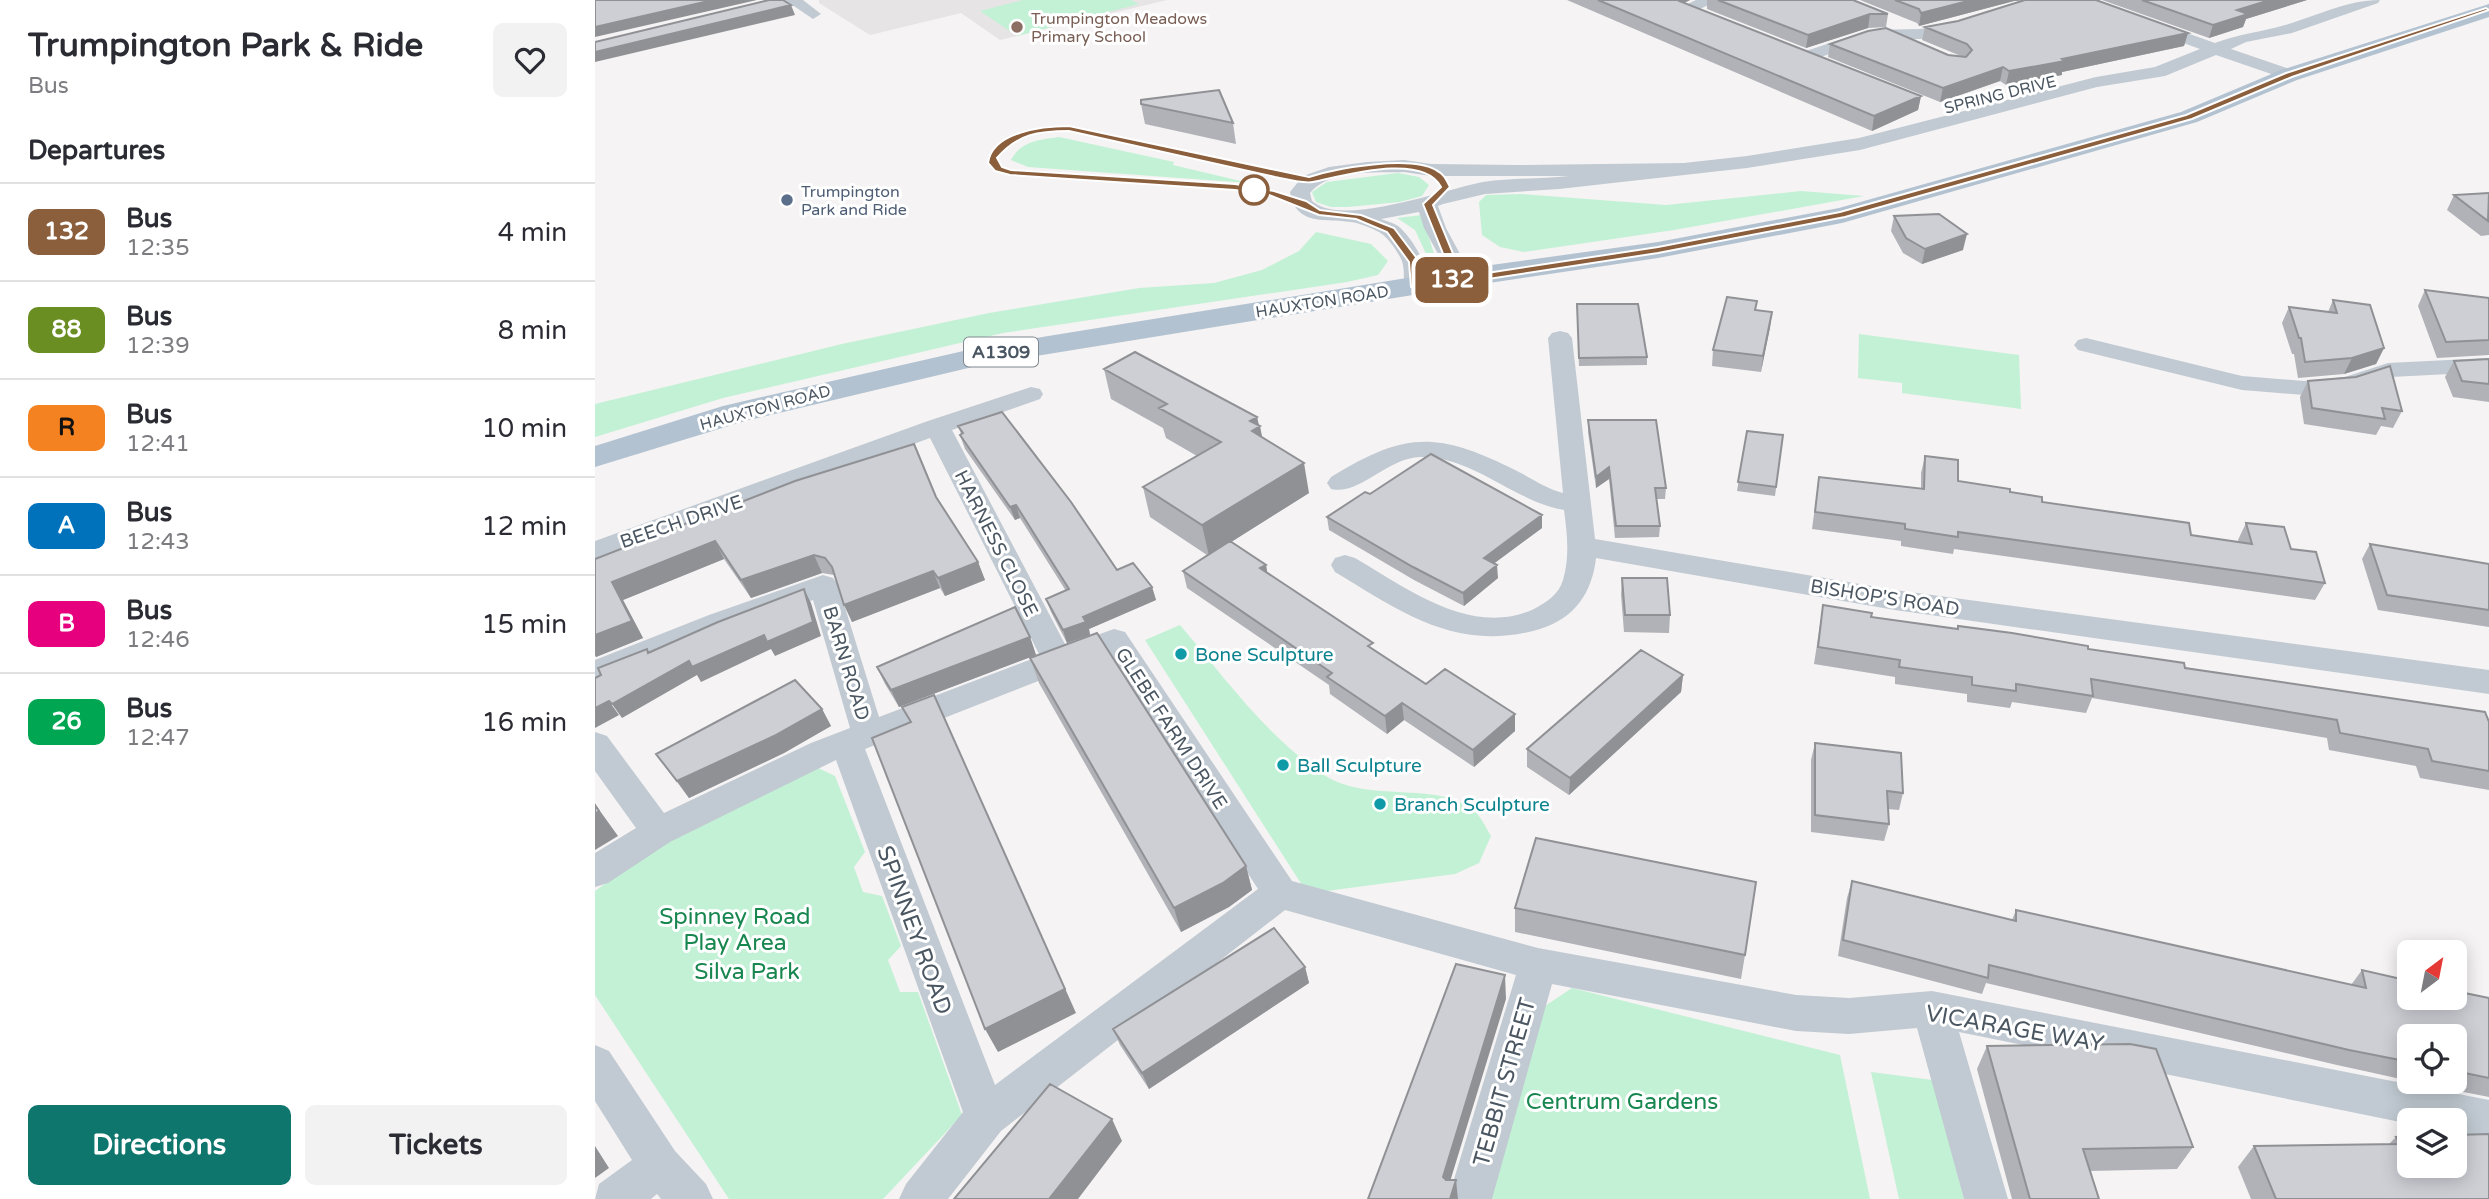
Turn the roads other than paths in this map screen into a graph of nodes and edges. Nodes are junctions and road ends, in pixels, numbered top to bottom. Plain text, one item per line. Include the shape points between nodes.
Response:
1 (793, 0) edge
2 (1711, 0) edge
3 (2039, 0) edge
4 (2079, 0) edge
5 (2341, 0) edge
6 (2372, 0) edge
7 (2486, 13) edge
8 (813, 15) dead end
9 (1736, 29) edge
10 (2239, 32) edge
11 (2216, 48) junction
12 (1787, 49) edge
13 (1806, 57) junction
14 (2150, 59) edge
15 (1831, 67) edge
16 (2289, 75) junction
17 (1927, 106) dead end
18 (1680, 168) junction
19 (1431, 170) junction
20 (1432, 202) junction
21 (1358, 217) junction
22 (1462, 278) junction
23 (1416, 287) junction
24 (1560, 338) dead end
25 (2086, 345) dead end
26 (2489, 365) edge
27 (1031, 394) dead end
28 (937, 426) junction
29 (595, 457) edge
30 (1341, 483) dead end
31 (1578, 503) junction
32 (1582, 546) junction
33 (595, 551) edge
34 (1345, 565) dead end
35 (1058, 660) junction
36 (595, 673) edge
37 (2489, 682) edge
38 (857, 737) junction
39 (595, 745) edge
40 (658, 832) junction
41 (595, 872) edge
42 (1280, 893) junction
43 (1538, 965) junction
44 (1932, 1009) junction
45 (595, 1064) edge
46 (986, 1117) junction
47 (2489, 1120) edge
48 (660, 1166) junction
49 (614, 1199) edge
50 (691, 1199) edge
51 (921, 1199) edge
52 (1469, 1199) edge
53 (1986, 1199) edge

1 - 8 street
2 - 9 street via 1685,9
3 - 13 street via 1922,42 1903,41 1893,26
4 - 11 street
5 - 10 street
6 - 11 street
7 - 16 main road, HAUXTON ROAD / A1309
11 - 16 street
11 - 18 street via 2159,72 2096,82 1895,135 1813,152
12 - 13 street
13 - 15 street
14 - 17 street, SPRING DRIVE via 2008,90 1939,111
16 - 22 main road, HAUXTON ROAD / A1309 via 2189,117 1842,215 1658,250
18 - 19 street
18 - 20 street via 1486,188
19 - 20 street via 1445,187
19 - 21 street via 1404,166 1329,173 1310,180 1300,192 1310,210
20 - 21 street
20 - 22 street via 1435,228
21 - 23 street via 1390,230 1414,261
22 - 23 main road, HAUXTON ROAD / A1309
23 - 29 main road, HAUXTON ROAD / A1309 via 981,356 735,413
24 - 31 street
25 - 26 street via 2242,383 2304,388 2349,384 2388,370
27 - 28 street
28 - 33 street, BEECH DRIVE
28 - 35 street, HARNESS CLOSE
30 - 31 street via 1384,457 1441,449 1471,457 1556,502
31 - 32 street
32 - 34 street via 1581,575 1567,602 1521,626 1479,629 1429,613
32 - 37 street, BISHOP'S ROAD via 1895,600
35 - 38 street, GLEBE FARM DRIVE
35 - 42 street, GLEBE FARM DRIVE via 1114,640
36 - 38 street, BARN ROAD via 823,586
38 - 40 street, GLEBE FARM DRIVE
38 - 46 street, SPINNEY ROAD
39 - 40 street
40 - 41 street, GLEBE FARM DRIVE
42 - 43 street
42 - 46 street
43 - 44 street, VICARAGE WAY via 1795,1013 1849,1016
43 - 52 street, TEBBIT STREET
44 - 47 street, VICARAGE WAY
44 - 53 street
45 - 48 street
46 - 51 street
48 - 49 street
48 - 50 street

